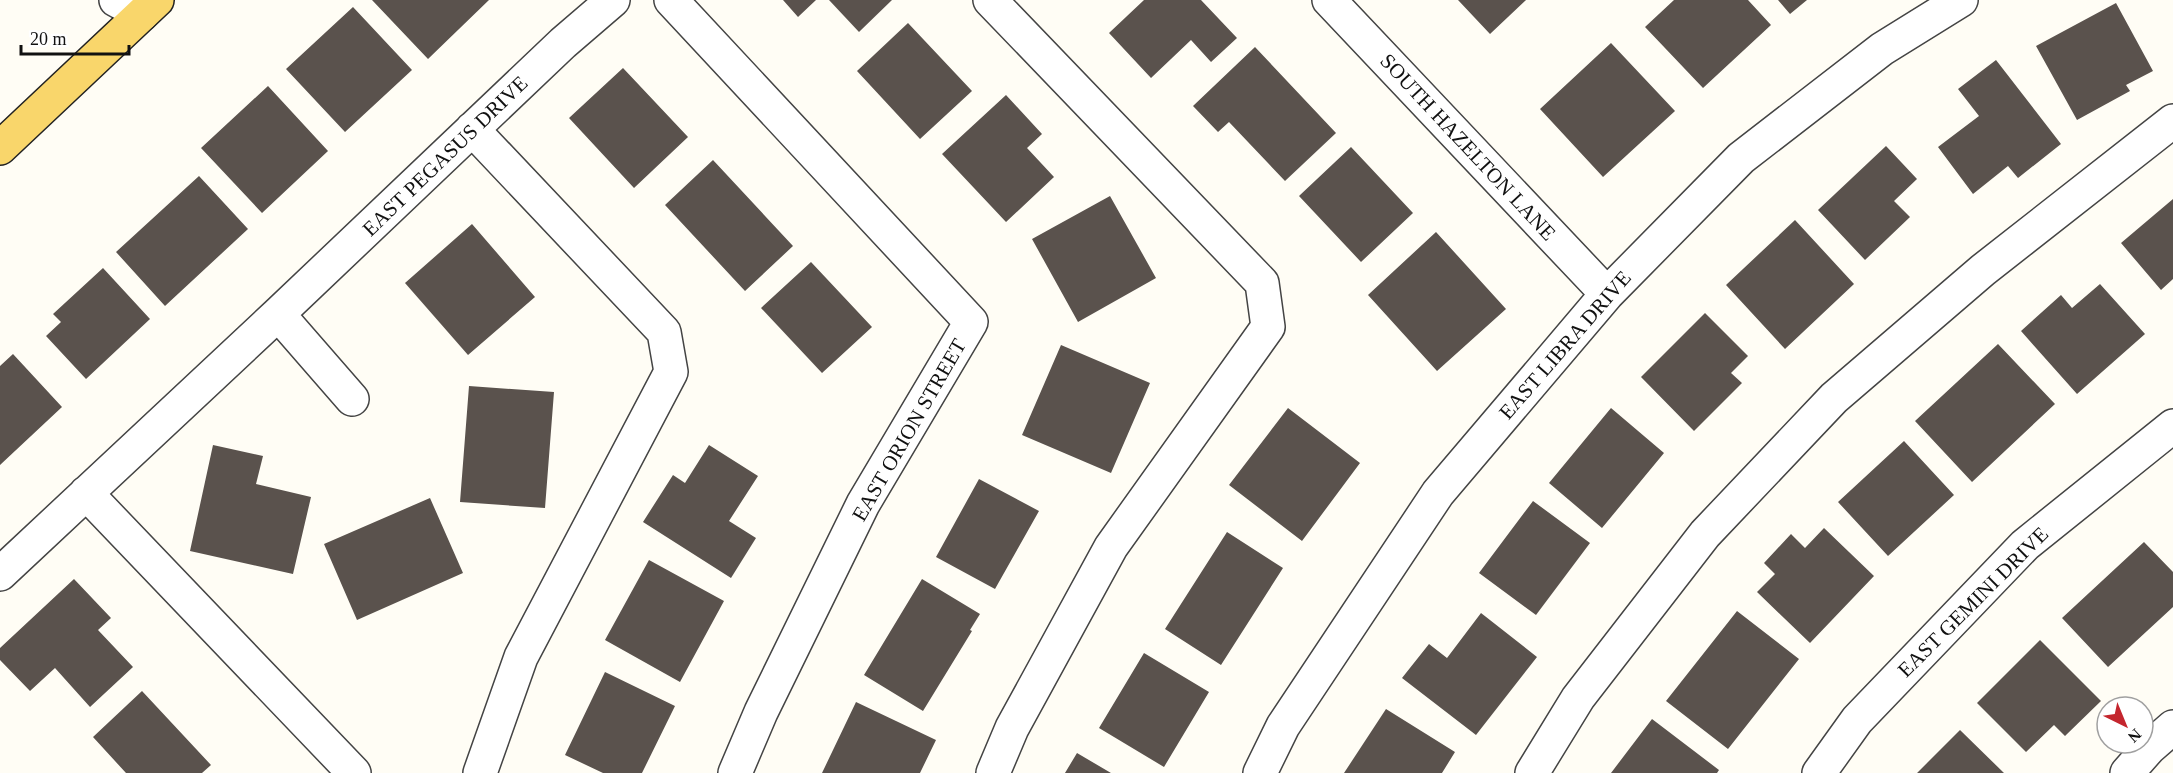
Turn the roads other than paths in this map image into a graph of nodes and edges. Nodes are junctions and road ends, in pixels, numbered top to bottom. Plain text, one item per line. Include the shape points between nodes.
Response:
1 (613, 0) edge
2 (671, 0) edge
3 (990, 0) edge
4 (1329, 0) edge
5 (1961, 0) edge
6 (138, 3) edge
7 (2173, 122) edge
8 (472, 129) junction
9 (0, 148) edge
10 (1607, 294) junction
11 (278, 314) junction
12 (352, 399) dead end
13 (2173, 426) edge
14 (87, 494) junction
15 (0, 574) edge
16 (2173, 727) edge
17 (354, 773) edge
18 (480, 773) edge
19 (735, 773) edge
20 (993, 773) edge
21 (1260, 773) edge
22 (1532, 773) edge
23 (1819, 773) edge
24 (2127, 773) edge

1 - 8 street, EAST PEGASUS DRIVE
2 - 19 street, EAST ORION STREET via 971,322 863,504
3 - 20 street via 1262,283 1268,327 1111,547 1012,728
4 - 10 street, SOUTH HAZELTON LANE
5 - 10 street, EAST LIBRA DRIVE via 1882,49 1741,158
6 - 9 main road
7 - 22 street via 1983,270 1834,398 1705,534 1578,698
8 - 11 street, EAST PEGASUS DRIVE
8 - 18 street via 664,332 671,372 521,657
10 - 21 street, EAST LIBRA DRIVE via 1438,493 1283,726
11 - 12 street
11 - 14 street, EAST PEGASUS DRIVE
13 - 23 street, EAST GEMINI DRIVE via 2025,545 1857,720
14 - 15 street, EAST PEGASUS DRIVE
14 - 17 street
16 - 24 street

